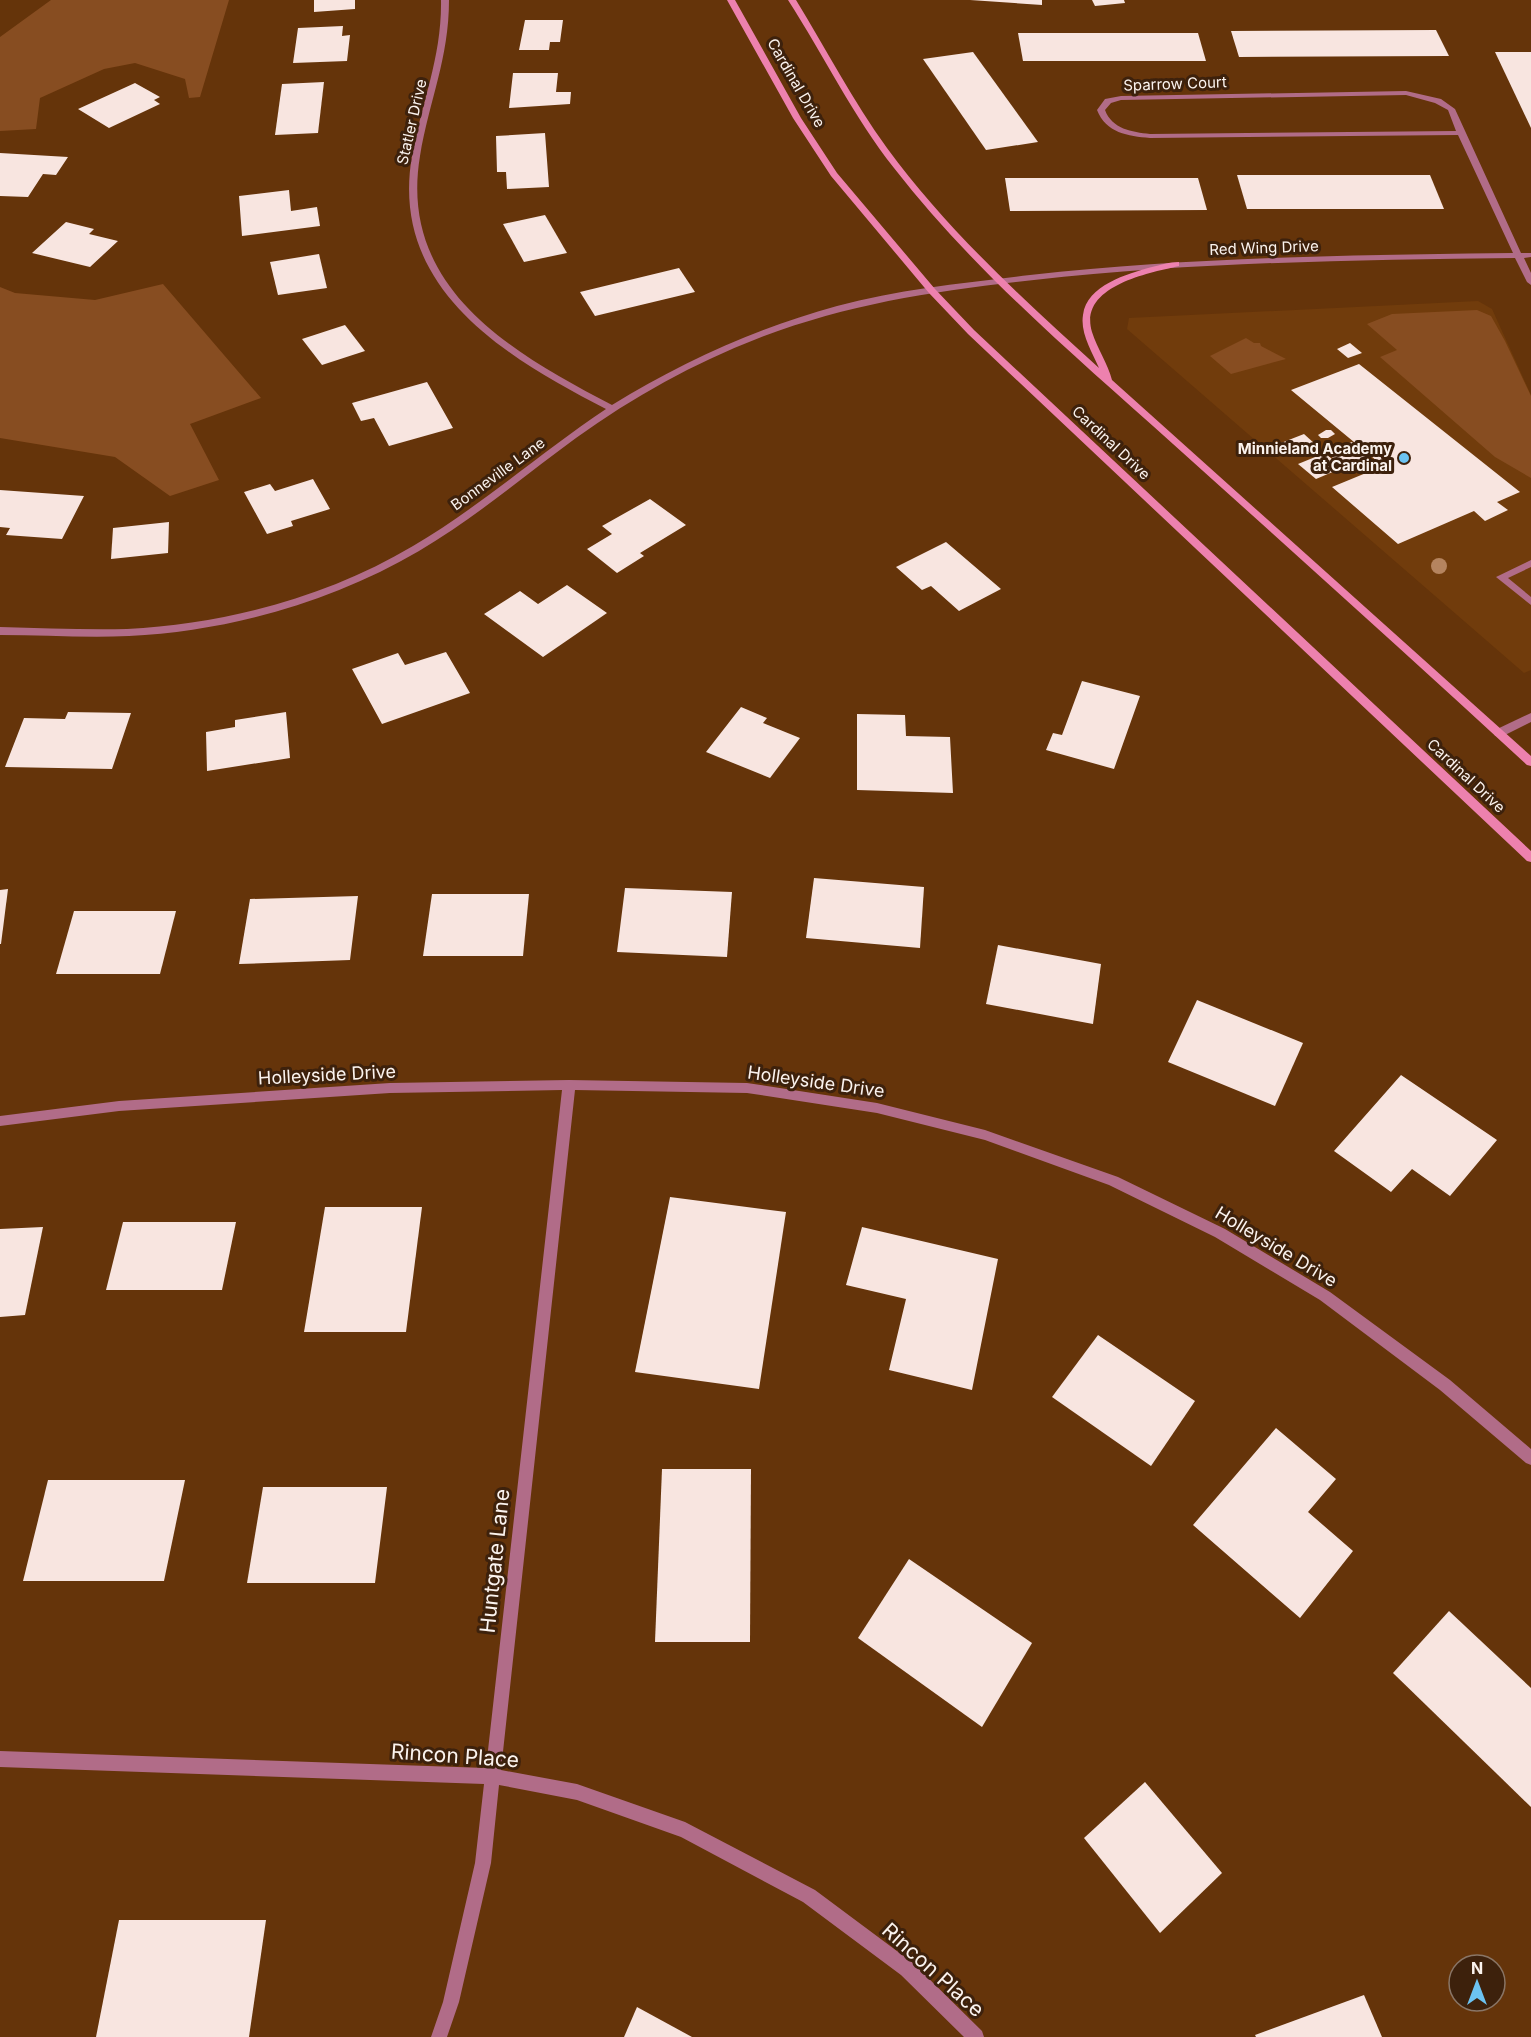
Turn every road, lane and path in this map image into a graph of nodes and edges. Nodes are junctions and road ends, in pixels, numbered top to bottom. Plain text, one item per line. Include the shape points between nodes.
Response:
1 (445, 0) edge
2 (731, 0) edge
3 (792, 0) edge
4 (1461, 133) junction
5 (1518, 255) junction
6 (1531, 255) edge
7 (1176, 264) junction
8 (999, 281) junction
9 (1531, 282) edge
10 (932, 291) junction
11 (1110, 383) junction
12 (612, 409) junction
13 (1531, 563) edge
14 (1531, 602) edge
15 (0, 631) edge
16 (1531, 717) edge
17 (1499, 733) junction
18 (1531, 762) edge
19 (1531, 858) edge
20 (569, 1085) junction
21 (0, 1121) edge
22 (1531, 1458) edge
23 (0, 1759) edge
24 (493, 1776) junction
25 (439, 2037) edge
26 (976, 2037) edge

1 - 12 street, Statler Drive via 436,82 416,158 412,191 417,231 431,265 452,297 483,330 523,361
2 - 10 main road, Cardinal Drive via 797,118 834,174
3 - 8 main road via 856,109 897,166 946,226
4 - 4 street, Sparrow Court via 1451,109 1432,98 1406,93 1121,98 1108,101 1101,110 1103,118 1117,129 1150,136
4 - 5 street, Sparrow Court
5 - 6 street, Red Wing Drive
5 - 7 street, Red Wing Drive
5 - 9 street, Sparrow Court
7 - 8 street, Red Wing Drive
7 - 11 main road via 1115,284 1088,307 1087,330
8 - 10 street, Bonneville Lane
8 - 11 main road
10 - 12 street, Bonneville Lane via 854,304 756,336 711,355
10 - 19 main road, Cardinal Drive via 979,340
11 - 17 main road
12 - 15 street, Bonneville Lane via 448,529 402,557 346,585 286,607 208,624 142,632
13 - 14 street via 1501,577
16 - 17 street
17 - 18 main road
20 - 21 street, Holleyside Drive via 367,1090 119,1106
20 - 22 street, Holleyside Drive via 747,1088 877,1107 985,1135 1113,1181 1220,1233 1325,1296 1445,1384
20 - 24 street, Huntgate Lane
23 - 24 street, Rincon Place
24 - 25 street, Huntgate Lane via 483,1863 451,2002
24 - 26 street, Rincon Place via 577,1791 685,1830 809,1896 907,1969

